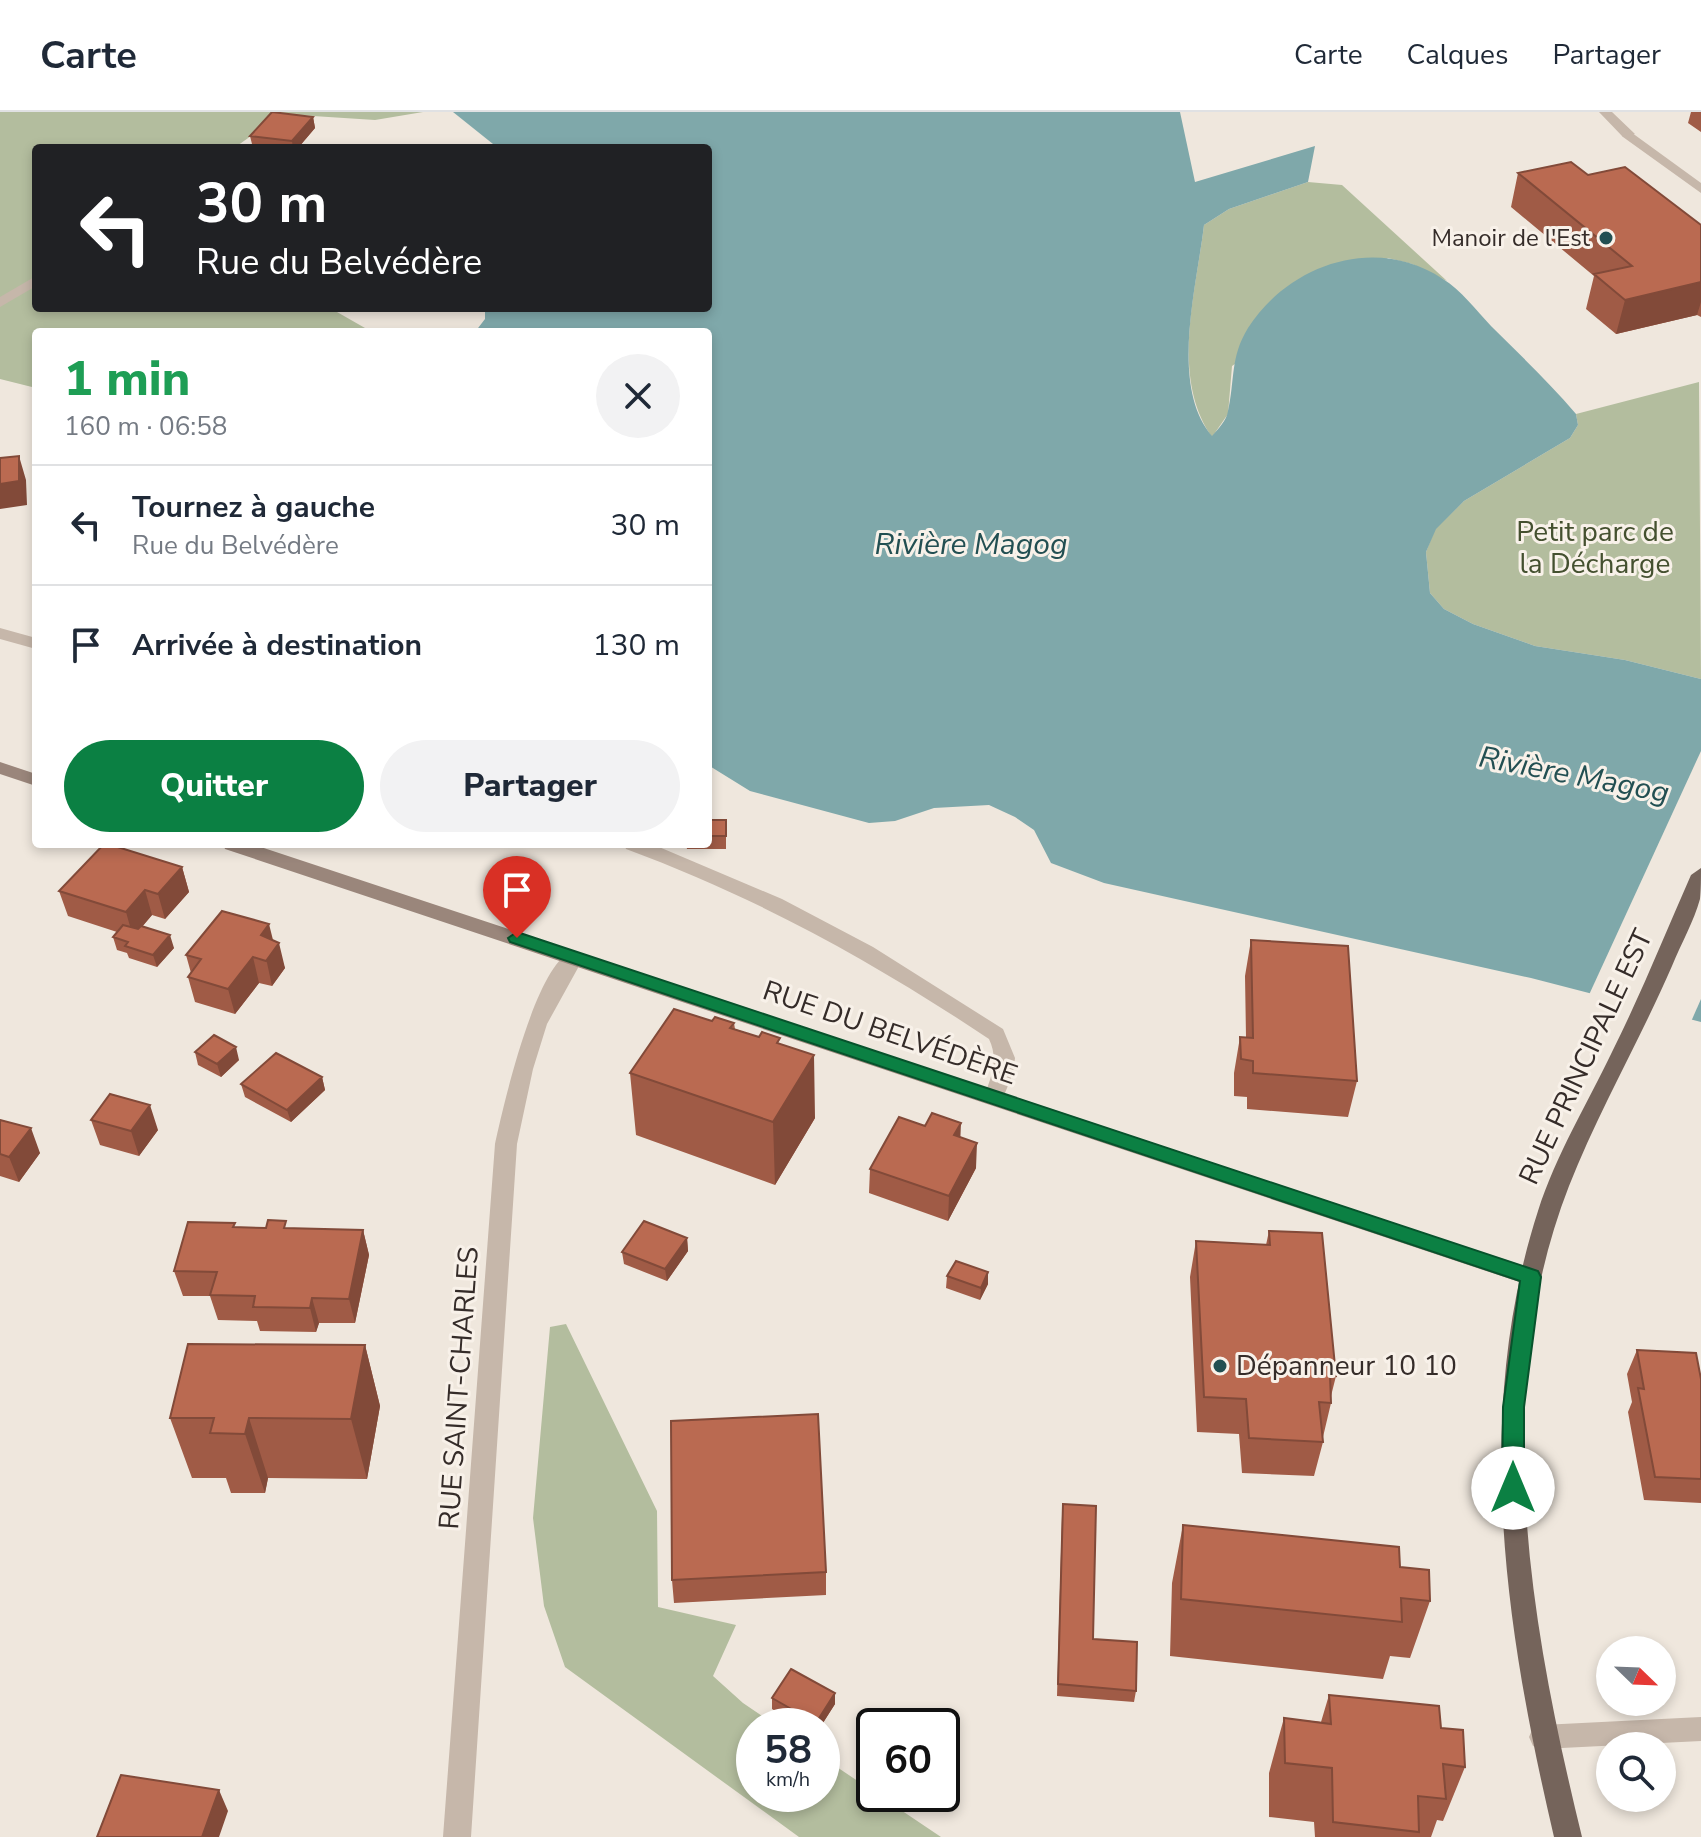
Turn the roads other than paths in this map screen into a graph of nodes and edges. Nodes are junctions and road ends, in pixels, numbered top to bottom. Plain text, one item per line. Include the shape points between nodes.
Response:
1 (1605, 112) edge
2 (1701, 189) edge
3 (32, 283) edge
4 (0, 303) edge
5 (0, 633) edge
6 (32, 643) edge
7 (0, 768) edge
8 (32, 779) edge
9 (244, 848) edge
10 (642, 848) edge
11 (1701, 875) edge
12 (574, 957) junction
13 (994, 1097) junction
14 (1531, 1277) junction
15 (1701, 1729) edge
16 (1542, 1737) junction
17 (457, 1837) edge
18 (1568, 1837) edge

1 - 2 street
3 - 4 street
5 - 6 street
7 - 8 street
9 - 12 street, RUE DU BELVÉDÈRE
10 - 13 street via 813,922 996,1034 1007,1053
11 - 14 main road, RUE PRINCIPALE EST via 1632,1032 1573,1148
12 - 13 street, RUE DU BELVÉDÈRE
12 - 17 street, RUE SAINT-CHARLES via 553,987 527,1047 506,1144
13 - 14 street, RUE DU BELVÉDÈRE
14 - 16 main road, RUE PRINCIPALE EST via 1514,1407 1513,1488
15 - 16 street
16 - 18 main road, RUE PRINCIPALE EST

